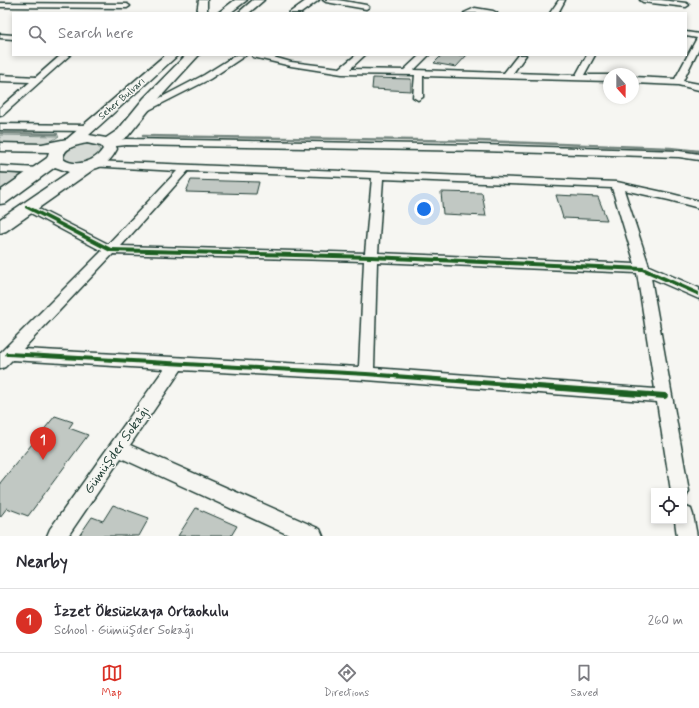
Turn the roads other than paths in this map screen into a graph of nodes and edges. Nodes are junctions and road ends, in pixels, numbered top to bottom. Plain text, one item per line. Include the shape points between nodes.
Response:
1 (135, 0) edge
2 (242, 0) edge
3 (259, 0) edge
4 (314, 0) edge
5 (325, 0) edge
6 (562, 0) edge
7 (643, 0) edge
8 (12, 2) edge
9 (687, 3) edge
10 (0, 5) edge
11 (127, 6) junction
12 (119, 12) edge
13 (224, 12) edge
14 (244, 12) edge
15 (296, 12) edge
16 (305, 12) edge
17 (359, 12) edge
18 (470, 12) edge
19 (487, 12) edge
20 (555, 12) edge
21 (0, 13) edge
22 (687, 34) edge
23 (0, 36) edge
24 (699, 36) edge
25 (12, 37) edge
26 (699, 40) edge
27 (65, 56) edge
28 (171, 56) edge
29 (192, 56) edge
30 (240, 56) edge
31 (260, 56) edge
32 (301, 56) edge
33 (360, 56) edge
34 (424, 56) edge
35 (521, 56) edge
36 (589, 56) edge
37 (291, 64) junction
38 (342, 71) junction
39 (406, 73) junction
40 (419, 73) junction
41 (506, 76) junction
42 (579, 76) junction
43 (0, 78) edge
44 (603, 78) edge
45 (38, 80) junction
46 (639, 80) edge
47 (678, 82) junction
48 (699, 87) edge
49 (418, 97) dead end
50 (142, 110) junction
51 (0, 113) edge
52 (0, 127) edge
53 (88, 128) junction
54 (68, 143) junction
55 (108, 144) junction
56 (0, 148) edge
57 (699, 157) edge
58 (0, 158) edge
59 (54, 159) junction
60 (91, 164) junction
61 (185, 168) junction
62 (0, 169) edge
63 (39, 171) junction
64 (378, 176) junction
65 (617, 185) junction
66 (0, 199) edge
67 (699, 205) edge
68 (27, 207) junction
69 (0, 226) edge
70 (110, 250) junction
71 (371, 257) junction
72 (643, 269) junction
73 (699, 294) edge
74 (4, 358) edge
75 (176, 363) junction
76 (366, 374) junction
77 (665, 396) junction
78 (118, 448) junction
79 (680, 488) edge
80 (685, 524) edge
81 (57, 536) edge
82 (313, 536) edge
83 (687, 536) edge

1 - 11 street
2 - 13 main road
3 - 14 main road
4 - 15 main road
5 - 16 main road
5 - 17 street via 369,5
6 - 20 street
7 - 9 street
8 - 10 street
8 - 11 street
8 - 21 street
11 - 12 street
18 - 19 street
22 - 24 street
23 - 25 street
26 - 47 street
27 - 45 street
28 - 53 main road, Seher Bulvarı
29 - 50 main road, Seher Bulvarı
30 - 50 street via 207,77
31 - 37 street
32 - 37 street
33 - 38 street
34 - 39 street
35 - 41 street
36 - 42 street
37 - 38 street
38 - 39 street
39 - 40 street
40 - 41 street
40 - 49 street
41 - 42 street
42 - 44 street
43 - 45 street
45 - 51 street
46 - 47 street
47 - 48 street
50 - 55 main road, Seher Bulvarı via 123,133
52 - 53 street
53 - 54 main road, Seher Bulvarı
54 - 55 main road via 94,139
54 - 56 main road via 42,148
54 - 59 main road, Seher Bulvarı via 56,152
55 - 57 street via 126,142 480,148 679,154
55 - 60 main road via 109,153 100,161
58 - 59 main road
59 - 60 main road via 57,164 69,167
59 - 63 main road
60 - 61 street
60 - 68 main road
61 - 64 street
61 - 70 street
62 - 63 street
63 - 66 main road
64 - 65 street
64 - 71 street
65 - 67 street
65 - 72 street
68 - 69 main road
68 - 70 street
70 - 71 street
70 - 74 street
71 - 72 street
71 - 76 street
72 - 73 street
72 - 77 street
74 - 75 street
75 - 76 street
75 - 78 street, Gümüşder Sokağı
76 - 77 street
77 - 79 street
78 - 81 street, Gümüşder Sokağı
78 - 82 street
80 - 83 street

